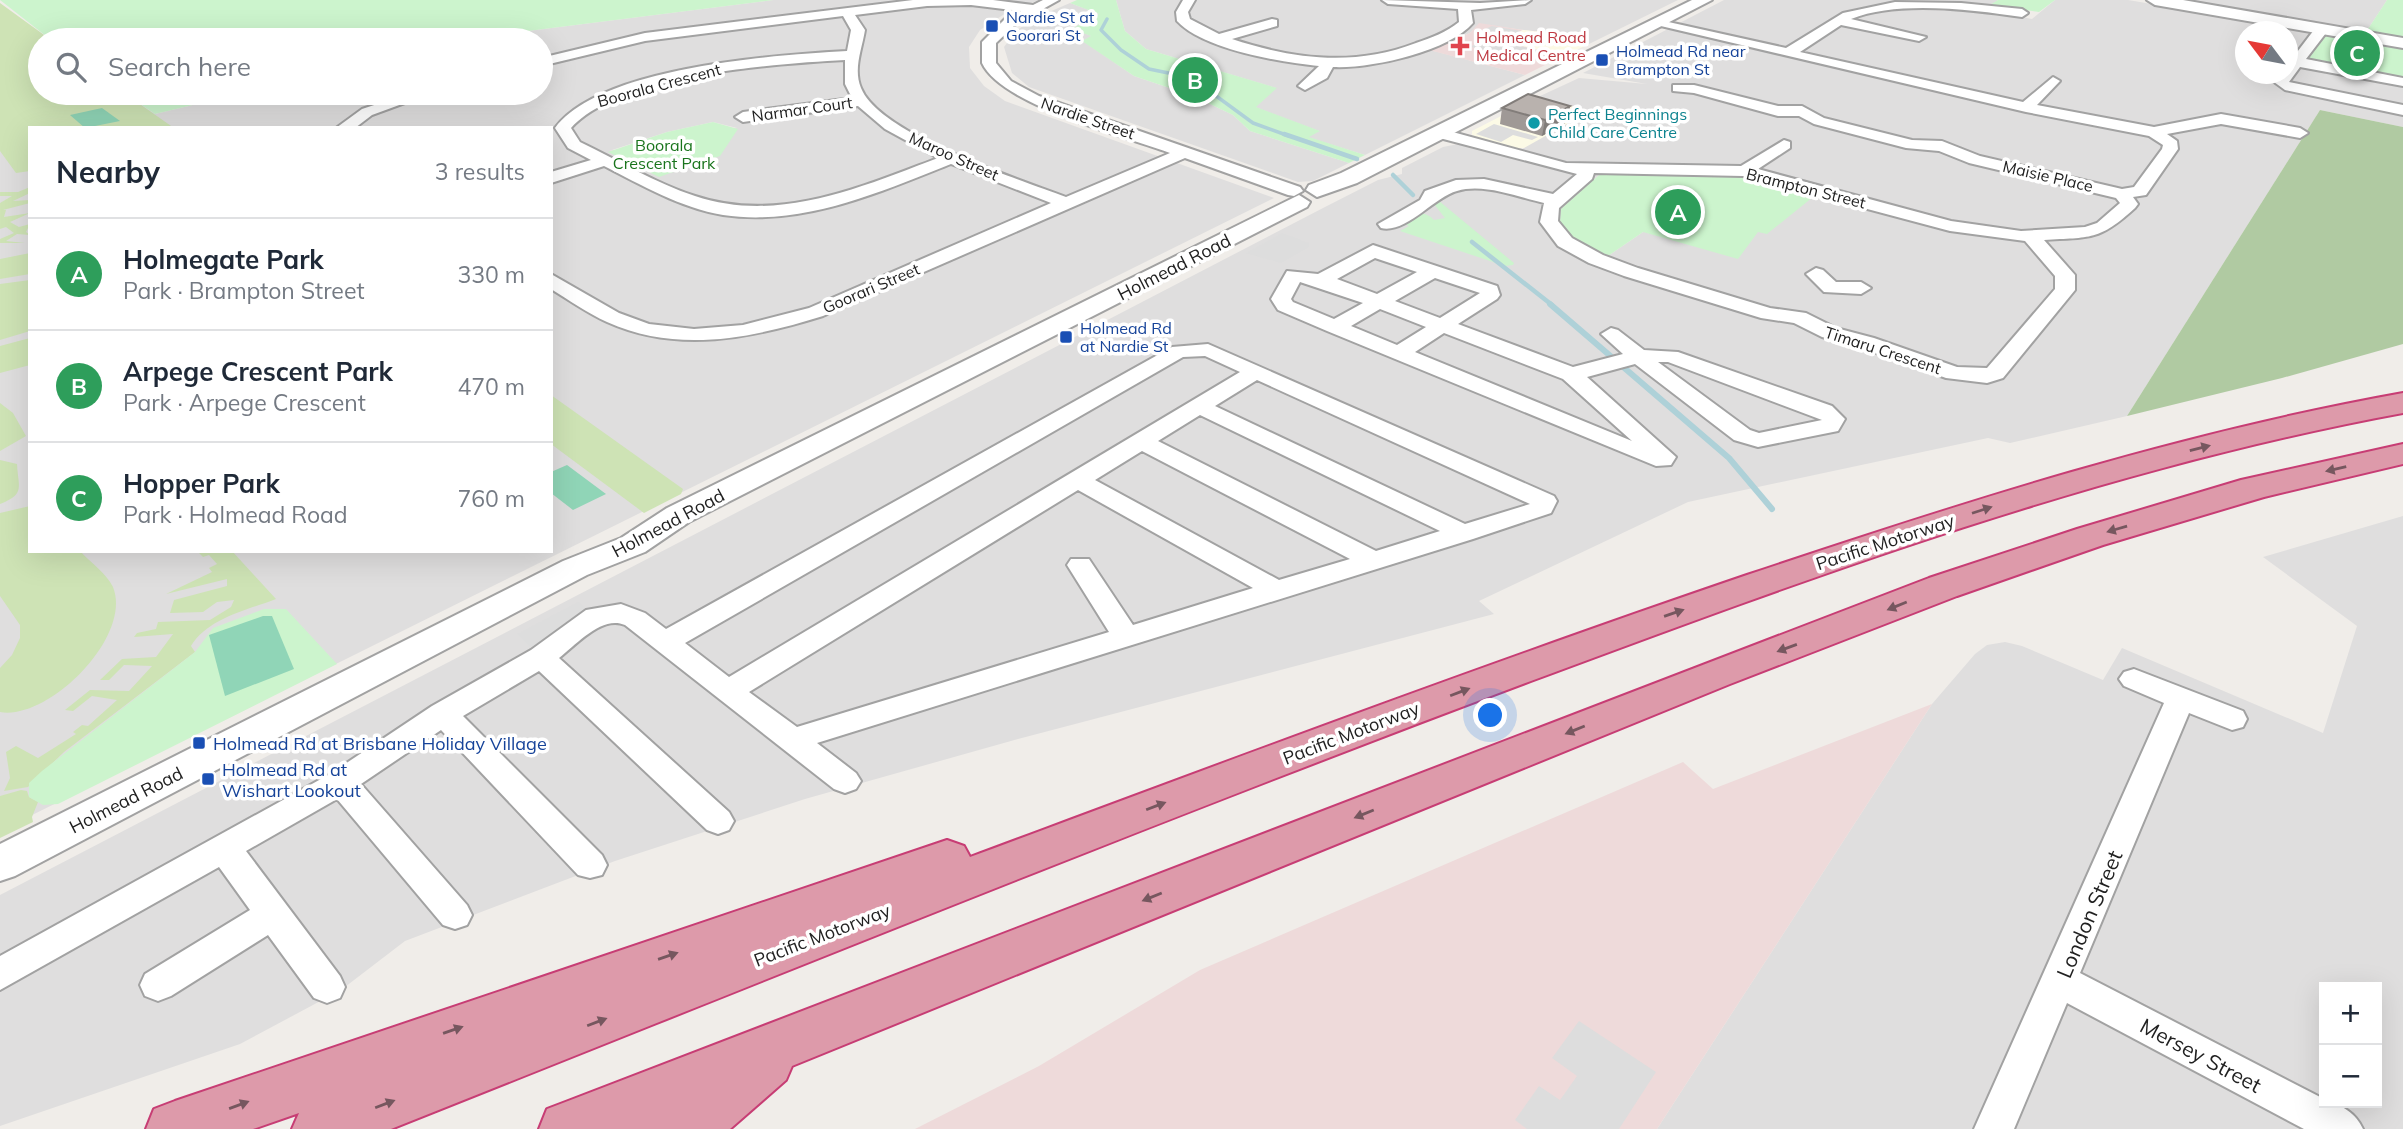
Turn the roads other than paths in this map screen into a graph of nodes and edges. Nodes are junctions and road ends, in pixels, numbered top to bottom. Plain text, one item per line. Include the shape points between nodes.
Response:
1 (1053, 0) edge
2 (1189, 0) edge
3 (1388, 0) edge
4 (1525, 0) edge
5 (1704, 0) edge
6 (2155, 0) edge
7 (2183, 2) edge
8 (1464, 7) junction
9 (1032, 9) junction
10 (848, 12) junction
11 (2022, 13) dead end
12 (1841, 21) junction
13 (1272, 23) dead end
14 (1655, 23) junction
15 (2322, 29) junction
16 (1919, 37) dead end
17 (1217, 39) junction
18 (2403, 43) edge
19 (1788, 53) junction
20 (851, 55) junction
21 (553, 59) edge
22 (2298, 60) edge
23 (1327, 65) junction
24 (2298, 71) edge
25 (2053, 81) dead end
26 (2403, 82) edge
27 (2284, 84) edge
28 (1305, 86) dead end
29 (1678, 88) dead end
30 (861, 101) junction
31 (388, 105) edge
32 (2026, 107) junction
33 (2403, 110) edge
34 (743, 117) dead end
35 (1832, 123) joint
36 (347, 126) edge
37 (2154, 132) junction
38 (1438, 133) junction
39 (2300, 133) dead end
40 (1900, 142) joint
41 (1784, 145) dead end
42 (1185, 152) junction
43 (953, 158) junction
44 (606, 160) junction
45 (1975, 160) joint
46 (1744, 171) junction
47 (1580, 172) junction
48 (553, 177) edge
49 (1304, 194) junction
50 (1555, 200) junction
51 (2123, 200) junction
52 (1066, 203) junction
53 (1387, 224) dead end
54 (2031, 237) junction
55 (1435, 270) junction
56 (1816, 274) dead end
57 (553, 280) edge
58 (1321, 280) junction
59 (1831, 288) junction
60 (1861, 288) dead end
61 (1379, 302) junction
62 (1799, 317) junction
63 (1442, 326) junction
64 (1334, 327) junction
65 (1611, 334) dead end
66 (1512, 352) junction
67 (1399, 353) junction
68 (1627, 361) junction
69 (1257, 371) junction
70 (1577, 380) junction
71 (1471, 383) junction
72 (2403, 403) edge
73 (1200, 407) junction
74 (1548, 414) junction
75 (1143, 442) junction
76 (2403, 454) edge
77 (1079, 481) junction
78 (1464, 533) junction
79 (1373, 560) junction
80 (1080, 565) dead end
81 (1275, 589) junction
82 (1126, 636) junction
83 (666, 641) junction
84 (541, 657) junction
85 (2134, 679) dead end
86 (728, 691) junction
87 (2181, 698) junction
88 (443, 714) junction
89 (2232, 719) dead end
90 (792, 740) junction
91 (341, 782) junction
92 (845, 782) dead end
93 (718, 821) dead end
94 (1092, 830) junction
95 (225, 849) junction
96 (0, 864) edge
97 (590, 865) dead end
98 (273, 914) junction
99 (455, 915) dead end
100 (0, 974) edge
101 (2060, 981) junction
102 (158, 985) dead end
103 (327, 987) dead end
104 (791, 1040) junction
105 (174, 1129) edge
106 (321, 1129) edge
107 (568, 1129) edge
108 (668, 1129) edge
109 (1994, 1129) edge
110 (2343, 1129) edge

1 - 9 street, Nardie Street
2 - 17 street via 1182,12 1184,21
3 - 8 street
4 - 8 street
5 - 14 street, Holmead Road
6 - 7 street
7 - 15 street
8 - 23 street via 1466,23 1459,30 1410,51 1381,61
9 - 10 street via 948,1
9 - 42 street, Nardie Street via 1011,20 989,42 987,64 995,77 1034,99
10 - 20 street via 858,30
10 - 21 street via 645,37
11 - 12 street via 1955,5 1894,5 1860,10
12 - 16 street
12 - 19 street
13 - 17 street
14 - 19 street
14 - 38 street, Holmead Road
15 - 18 street
15 - 22 street
17 - 23 street
19 - 32 street
20 - 30 street via 851,80
20 - 44 street, Boorala Crescent via 718,68 593,103 575,112 563,128 574,145
23 - 28 street via 1322,75
24 - 26 street
25 - 32 street
27 - 33 street
29 - 35 street, Maisie Place via 1778,111 1802,111
30 - 34 street, Narmar Court
30 - 43 street, Maroo Street via 904,135
31 - 36 street
32 - 37 street
35 - 40 street, Maisie Place
37 - 39 street via 2228,119
37 - 51 street, Brampton Street via 2171,144 2170,149 2140,191
38 - 47 street, Brampton Street
38 - 49 street, Holmead Road via 1349,178
40 - 45 street, Maisie Place via 1942,146
41 - 46 street
42 - 49 street, Nardie Street
42 - 52 street, Goorari Street
43 - 44 street, Boorala Crescent via 853,196 762,211 690,200
43 - 52 street, Maroo Street
44 - 48 street
45 - 51 street, Maisie Place
46 - 47 street, Brampton Street via 1697,167
46 - 54 street, Brampton Street via 1950,226
47 - 50 street
49 - 96 street, Holmead Road via 678,515 633,545 575,568
50 - 53 street via 1484,184 1456,185
50 - 62 street, Timaru Crescent via 1549,222 1565,242 1590,256 1768,314
51 - 54 street, Brampton Street via 2114,219 2103,227 2065,236
52 - 57 street, Goorari Street via 816,312 751,330 710,336 660,333 618,321
54 - 62 street, Timaru Crescent via 2065,275 2065,290 1995,373 1987,376 1954,373 1817,328
55 - 58 street via 1373,251
55 - 61 street
55 - 63 street via 1490,290 1490,295
56 - 59 street
58 - 61 street
58 - 64 street via 1294,275 1281,299
59 - 60 street
59 - 62 street
61 - 63 street
61 - 64 street
63 - 66 street
63 - 67 street
64 - 67 street
65 - 68 street
66 - 70 street
66 - 71 street
67 - 71 street
68 - 68 street via 1656,354 1671,356 1824,411 1835,419 1830,426 1758,440 1742,435
68 - 70 street
69 - 73 street
69 - 78 street via 1545,501 1542,508
69 - 83 street via 1208,350 1179,351
70 - 74 street
70 - 74 street via 1663,460
71 - 74 street
94 -> 72 highway, Pacific Motorway via 1633,626 2003,503 2185,451
73 - 75 street
73 - 78 street
75 - 77 street
75 - 79 street
76 -> 104 highway via 2241,492 1943,587
77 - 81 street
77 - 86 street
78 - 79 street
79 - 81 street
80 - 82 street
81 - 82 street
82 - 90 street
83 - 84 street via 635,619 610,612 583,624
83 - 86 street
84 - 88 street
84 - 93 street
85 - 87 street
86 - 90 street
87 - 89 street
87 - 101 street, London Street
88 - 91 street
88 - 97 street
90 - 92 street
91 - 95 street
91 - 99 street
105 -> 94 highway via 1002,841
106 -> 94 highway, Pacific Motorway
95 - 98 street
95 - 100 street
98 - 102 street
98 - 103 street
101 - 109 street, London Street
101 - 110 street, Mersey Street
104 - 107 highway
104 - 108 highway via 711,1109

